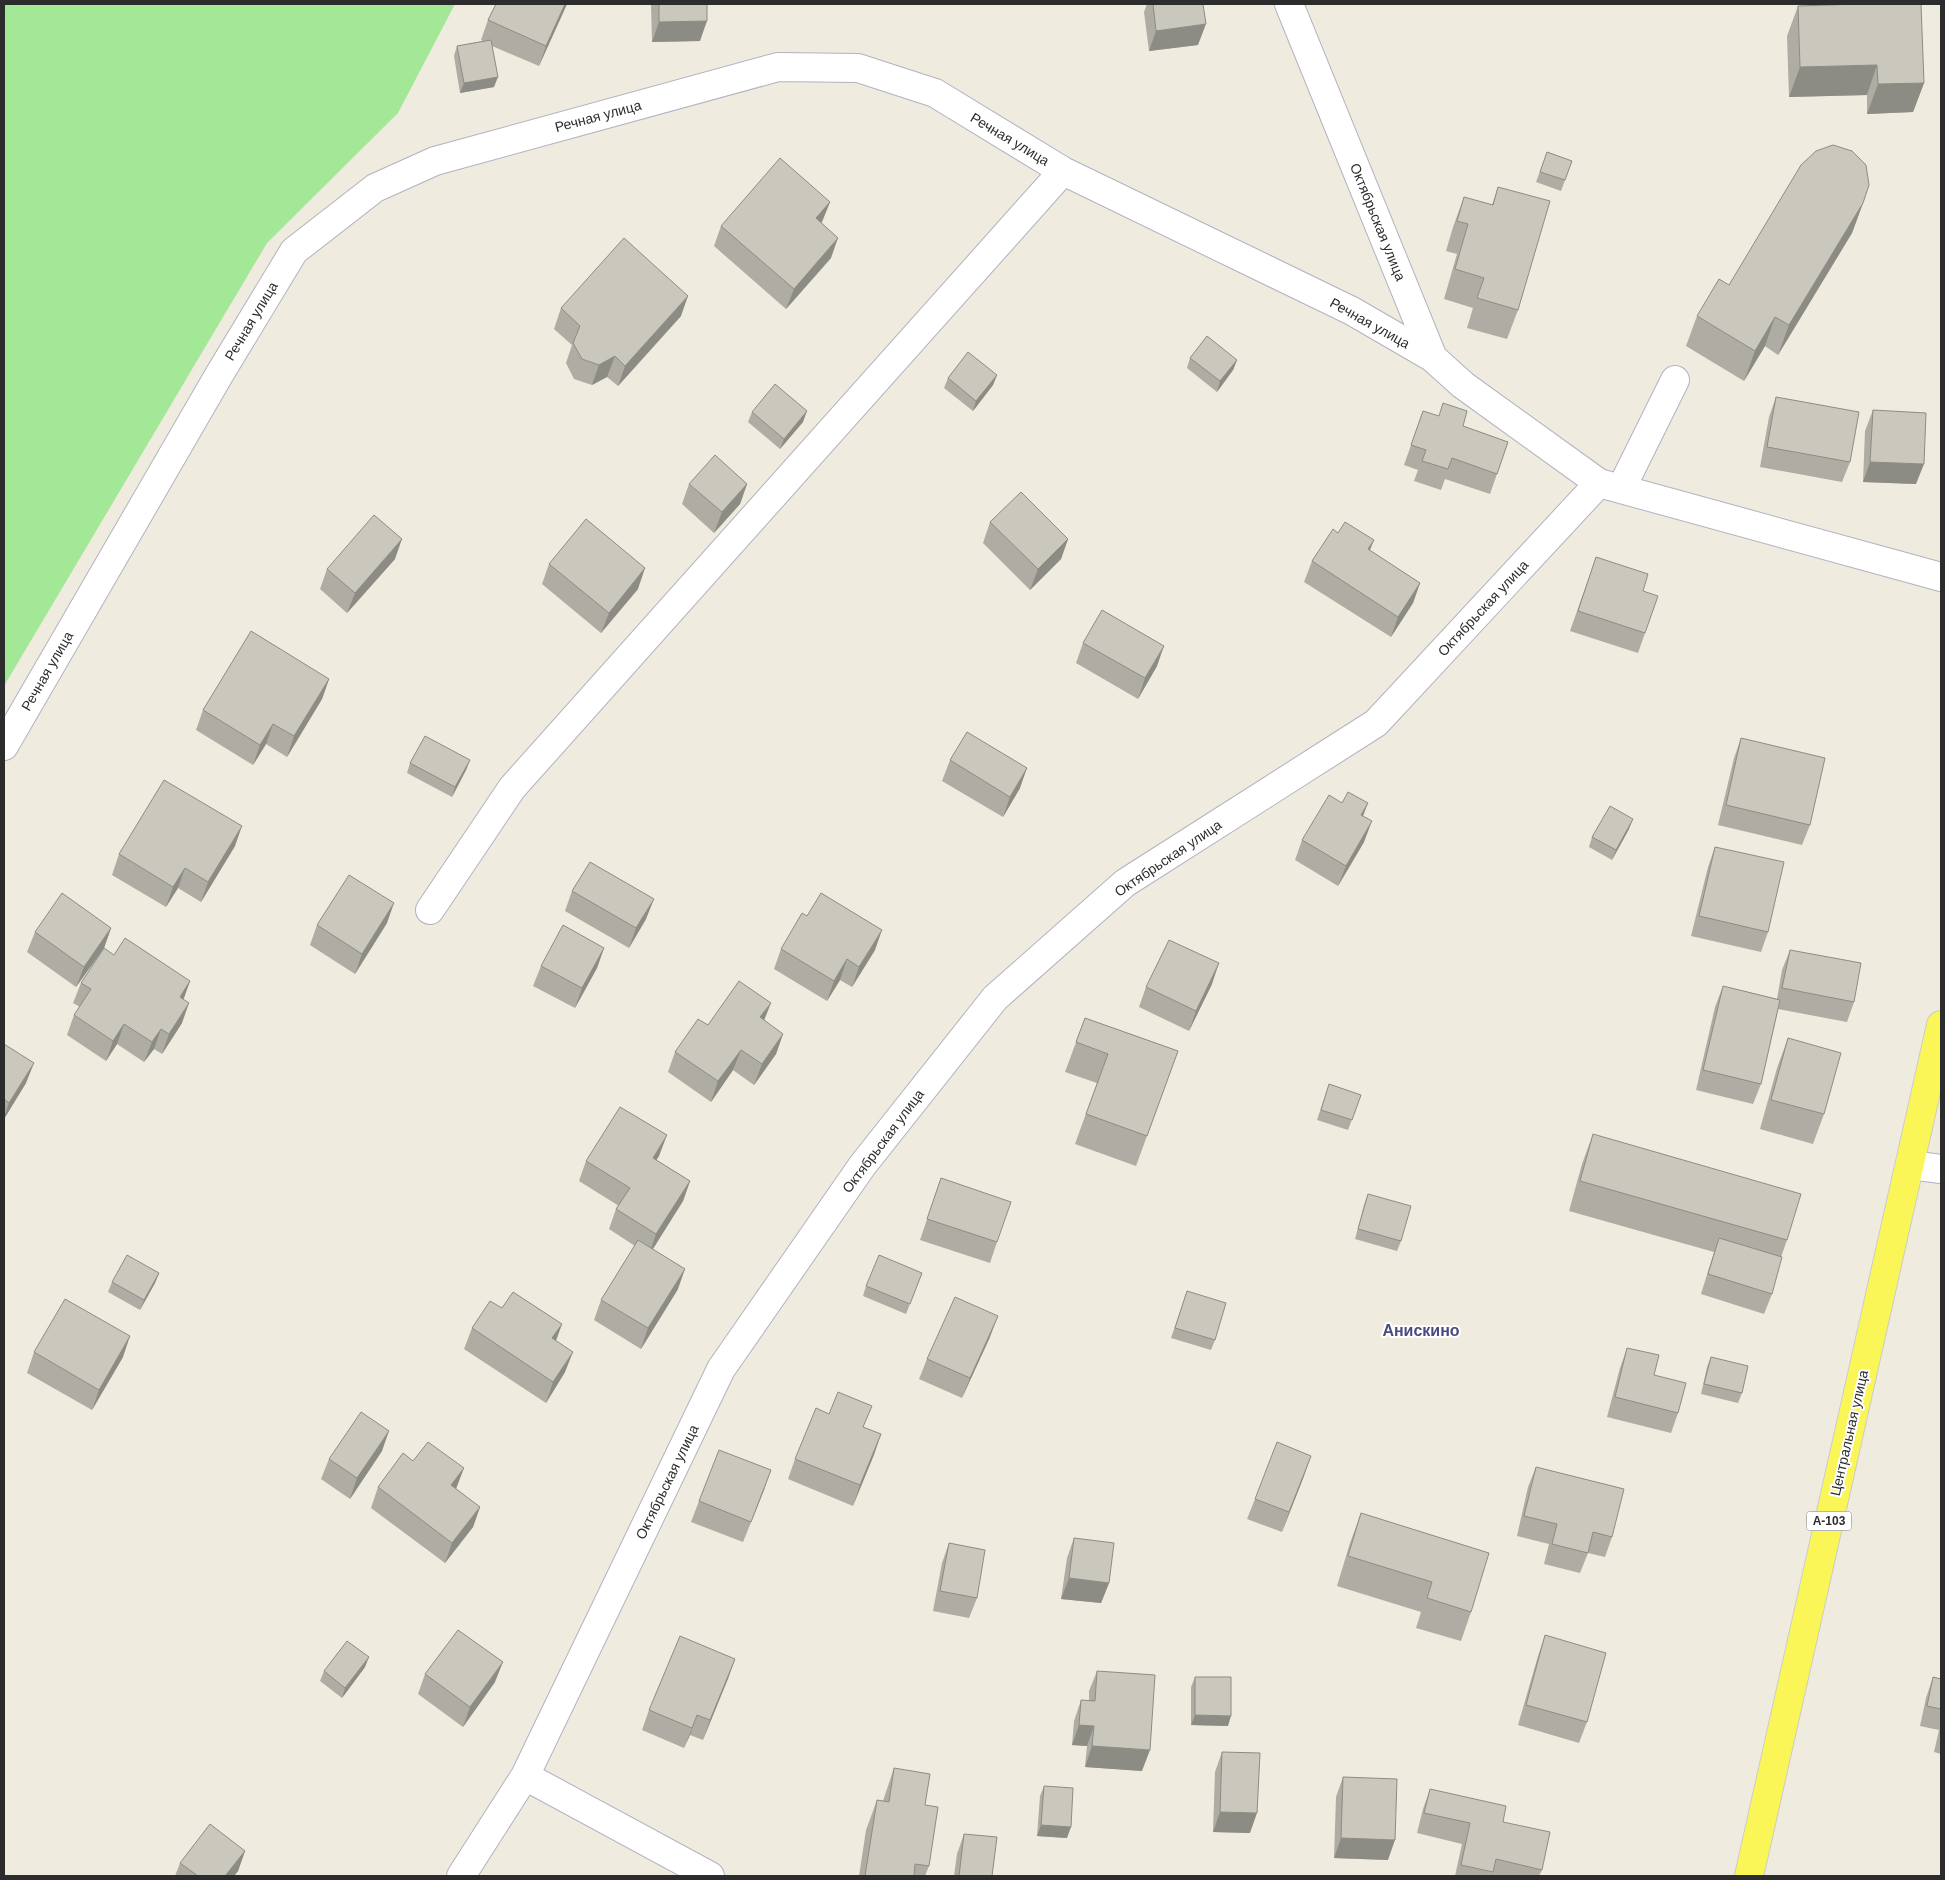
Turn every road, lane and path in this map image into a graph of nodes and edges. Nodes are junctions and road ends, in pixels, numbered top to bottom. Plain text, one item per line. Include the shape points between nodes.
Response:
1 (1289, 4) edge
2 (1063, 171) junction
3 (1433, 358) junction
4 (1675, 380) dead end
5 (1610, 486) junction
6 (1941, 577) edge
7 (4, 746) edge
8 (430, 910) dead end
9 (1941, 1025) edge
10 (1910, 1165) junction
11 (1941, 1169) edge
12 (525, 1776) junction
13 (461, 1876) edge
14 (710, 1876) edge
15 (1749, 1876) edge

1 - 3 street, Октябрьская улица
2 - 3 street, Речная улица via 1352,311
2 - 7 street, Речная улица via 935,93 858,68 778,67 435,161 375,188 294,251 219,374
2 - 8 street via 512,788
3 - 5 street, Октябрьская улица via 1463,385
4 - 5 street
5 - 6 street
5 - 12 street, Октябрьская улица via 1376,723 1125,883 995,998 862,1166 721,1370
9 - 10 main road, Центральная улица / А-103
10 - 11 street
10 - 15 main road, Центральная улица / А-103
12 - 13 street, Октябрьская улица
12 - 14 street

